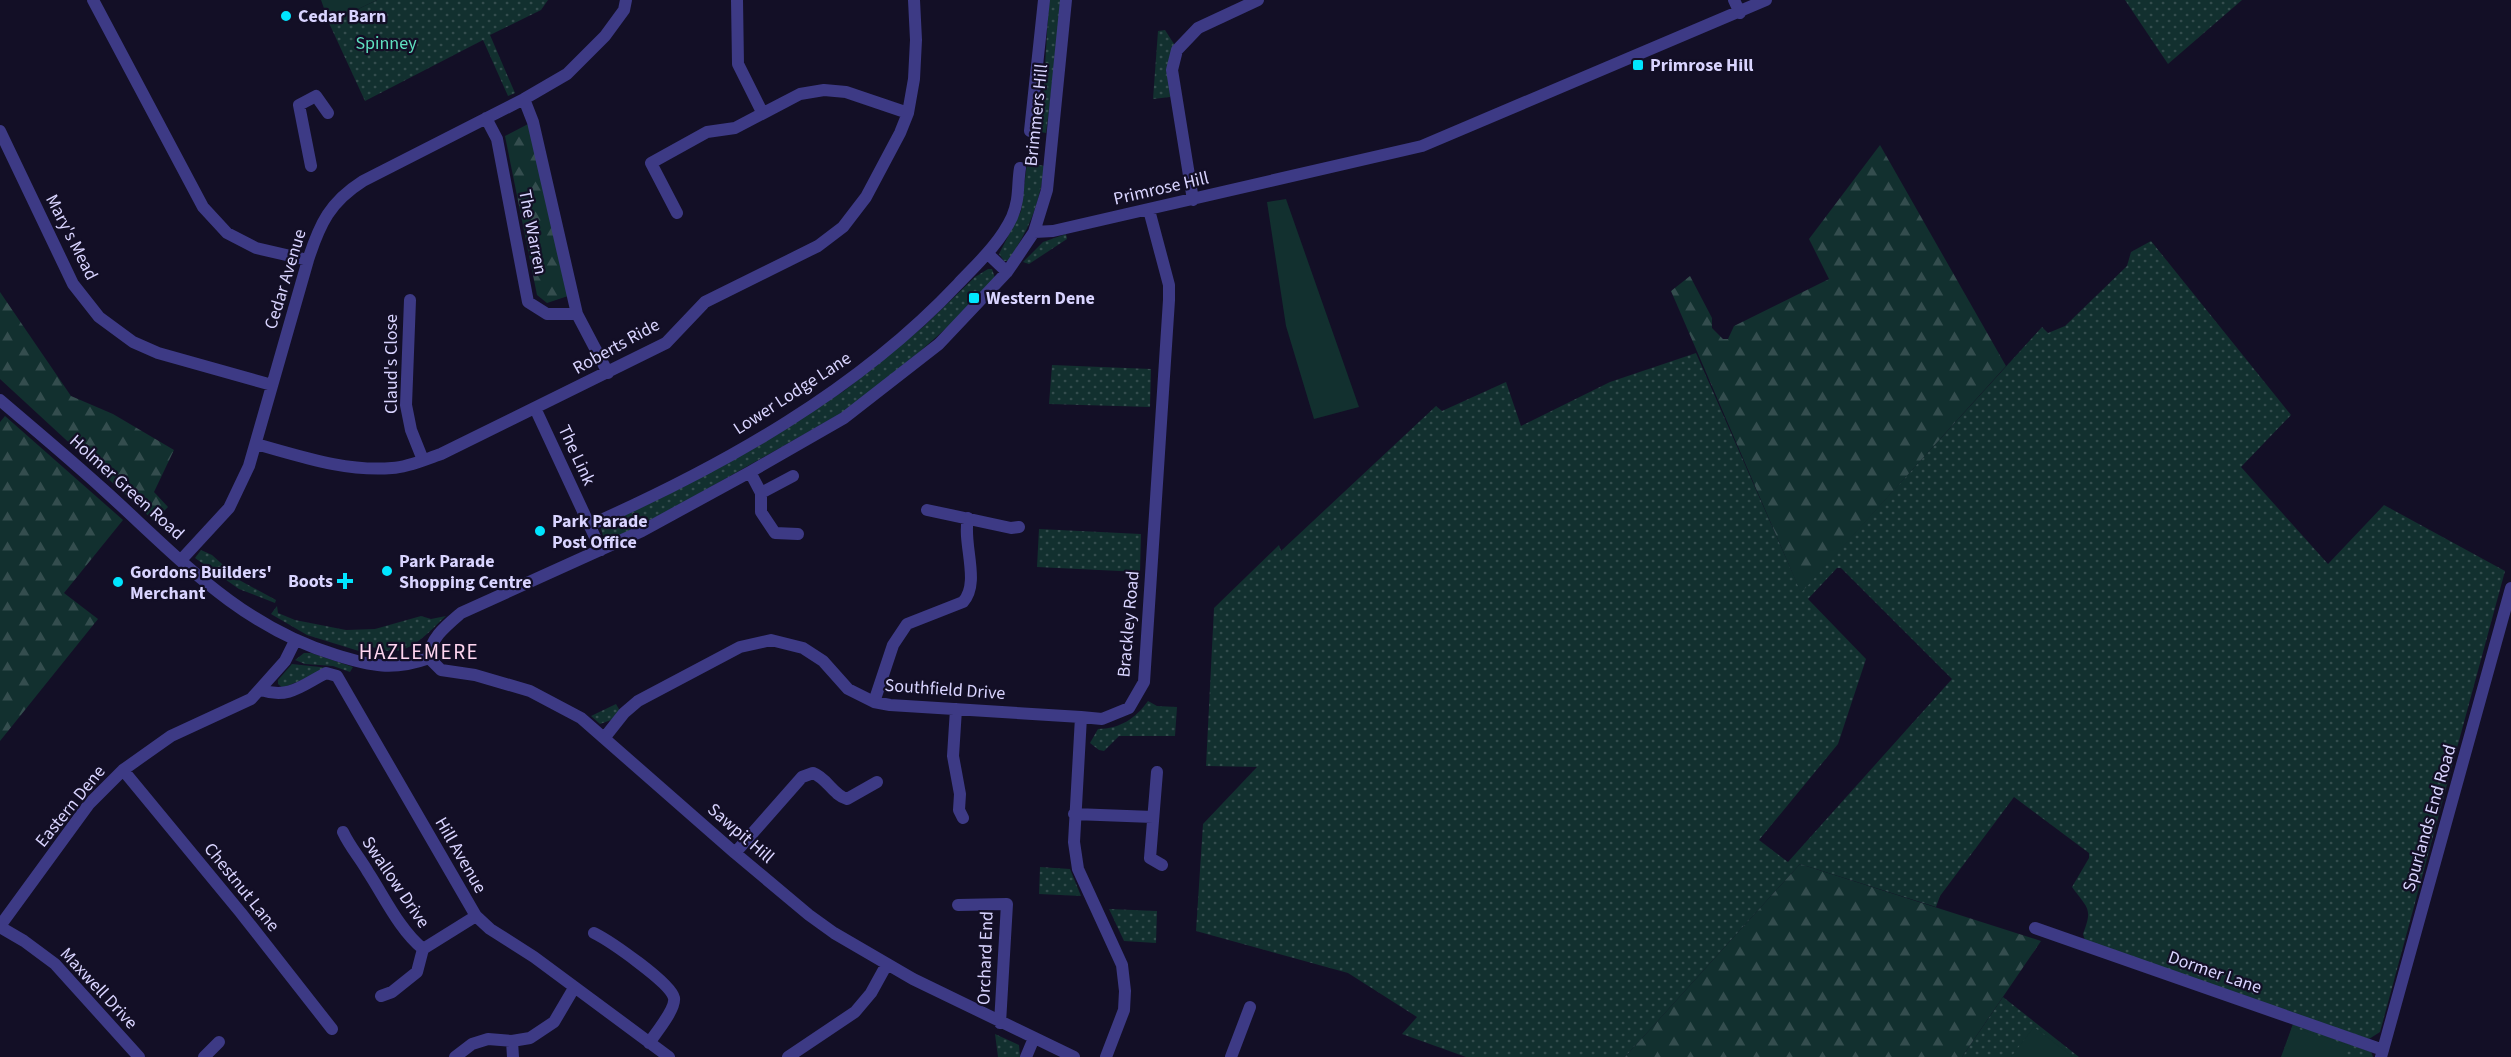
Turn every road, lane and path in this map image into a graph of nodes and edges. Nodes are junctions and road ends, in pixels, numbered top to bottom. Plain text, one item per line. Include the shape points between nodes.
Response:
1 (93, 0) edge
2 (626, 0) edge
3 (737, 0) edge
4 (914, 0) edge
5 (1044, 0) edge
6 (1065, 0) edge
7 (1257, 0) edge
8 (1734, 0) edge
9 (1766, 0) edge
10 (1740, 13) junction
11 (525, 99) junction
12 (762, 112) junction
13 (328, 113) dead end
14 (908, 113) junction
15 (486, 118) junction
16 (0, 131) edge
17 (1030, 131) dead end
18 (311, 166) dead end
19 (1020, 168) dead end
20 (1193, 200) junction
21 (1149, 210) junction
22 (677, 213) dead end
23 (1034, 232) junction
24 (988, 254) junction
25 (308, 260) junction
26 (1007, 272) junction
27 (410, 300) dead end
28 (577, 314) junction
29 (608, 373) junction
30 (272, 385) junction
31 (0, 400) edge
32 (535, 408) junction
33 (256, 444) junction
34 (423, 460) junction
35 (750, 472) junction
36 (793, 476) dead end
37 (761, 493) junction
38 (927, 510) dead end
39 (968, 518) junction
40 (590, 525) junction
41 (1019, 527) dead end
42 (798, 534) dead end
43 (601, 550) junction
44 (181, 560) junction
45 (2511, 588) edge
46 (295, 641) junction
47 (429, 658) junction
48 (261, 690) junction
49 (874, 702) junction
50 (956, 709) junction
51 (1081, 717) junction
52 (605, 737) junction
53 (123, 770) junction
54 (1157, 772) dead end
55 (877, 782) dead end
56 (1074, 814) junction
57 (1153, 817) junction
58 (963, 818) dead end
59 (343, 832) dead end
60 (735, 853) junction
61 (1162, 865) dead end
62 (958, 905) dead end
63 (476, 916) junction
64 (0, 927) edge
65 (2035, 928) dead end
66 (594, 933) dead end
67 (423, 949) junction
68 (887, 964) junction
69 (574, 988) junction
70 (381, 996) dead end
71 (1250, 1007) dead end
72 (1000, 1023) junction
73 (332, 1029) dead end
74 (1034, 1038) junction
75 (512, 1041) junction
76 (219, 1042) dead end
77 (649, 1043) junction
78 (2382, 1054) edge
79 (139, 1057) edge
80 (204, 1057) edge
81 (455, 1057) edge
82 (513, 1057) edge
83 (669, 1057) edge
84 (788, 1057) edge
85 (1026, 1057) edge
86 (1074, 1057) edge
87 (1106, 1057) edge
88 (1231, 1057) edge

1 - 25 street via 203,207 227,233 256,248
2 - 11 street, Cedar Avenue via 624,10 605,36 567,74
3 - 12 street via 738,64
4 - 14 street, Roberts Ride via 914,79
5 - 17 street
6 - 23 street, Brimmers Hill via 1047,190
7 - 20 street via 1198,28 1177,50 1172,70
8 - 10 street
9 - 10 street, Primrose Hill
10 - 20 street, Primrose Hill via 1422,146
11 - 15 street, Cedar Avenue
11 - 28 street, The Warren
12 - 14 street via 800,94 824,90 846,92
12 - 22 street via 735,128 707,132 649,159
13 - 18 street via 316,96 299,105
14 - 29 street, Roberts Ride via 866,197 843,227 818,246 705,302 666,343
15 - 25 street, Cedar Avenue via 347,191 318,228
15 - 28 street, The Warren via 497,138 528,302 547,314
16 - 30 street, Mary's Mead via 73,284 99,317 133,342 158,353
19 - 24 street, Lower Lodge Lane via 1019,194 1011,219
20 - 21 street, Primrose Hill
21 - 23 street, Primrose Hill
21 - 51 street, Brackley Road via 1169,285 1169,300 1144,682 1129,708 1102,719
23 - 26 street
24 - 26 street
24 - 40 street, Lower Lodge Lane via 943,301 833,393 653,497
25 - 30 street, Cedar Avenue
26 - 35 street via 939,344 844,417
27 - 34 street, Claud's Close via 406,405
28 - 29 street, The Warren
29 - 32 street, Roberts Ride
30 - 33 street, Cedar Avenue
31 - 44 street, Holmer Green Road
32 - 34 street, Roberts Ride
32 - 40 street, The Link
33 - 34 street, Roberts Ride via 355,468 394,468
33 - 44 street, Cedar Avenue via 229,508
35 - 37 street
35 - 43 street
36 - 37 street
37 - 42 street via 761,512 775,533
38 - 39 street
39 - 41 street
39 - 49 street via 965,531 972,581 969,596 908,624 893,645
40 - 43 street, The Link
43 - 47 street via 461,614 442,631
44 - 46 street, Holmer Green Road via 227,601
45 - 78 street, Spurlands End Road
46 - 47 street, Holmer Green Road via 388,668
46 - 48 street, Eastern Dene via 285,662
47 - 52 street, Sawpit Hill via 441,670 476,675 530,691 581,718
48 - 53 street, Eastern Dene via 238,706 171,736
48 - 63 street, Hill Avenue via 286,694 326,673 337,676
49 - 50 street, Southfield Drive
49 - 52 street, Southfield Drive via 848,689 823,662 803,648 771,640 740,647 638,700
50 - 51 street, Southfield Drive
50 - 58 street via 953,756
51 - 56 street
52 - 60 street, Sawpit Hill
53 - 64 street, Eastern Dene via 89,804
53 - 73 street, Chestnut Lane
54 - 57 street
55 - 60 street via 847,799 840,797 822,776 813,772 802,777
56 - 57 street
56 - 87 street via 1078,869 1122,965 1124,1010
57 - 61 street via 1150,858
59 - 67 street, Swallow Drive via 410,939
60 - 68 street, Sawpit Hill via 809,915
62 - 72 street, Orchard End via 1007,904
63 - 67 street, Swallow Drive
63 - 69 street, Hill Avenue
64 - 79 street, Maxwell Drive via 55,964
65 - 78 street, Dormer Lane
66 - 77 street via 668,987 674,998
67 - 70 street, Swallow Drive via 417,972
68 - 72 street, Sawpit Hill
68 - 84 street via 855,1012
69 - 75 street via 554,1022 530,1038
69 - 77 street, Hill Avenue
71 - 88 street
72 - 74 street, Sawpit Hill
74 - 85 street
74 - 86 street, Sawpit Hill
75 - 81 street via 488,1039 472,1044
75 - 82 street
76 - 80 street
77 - 83 street, Hill Avenue

